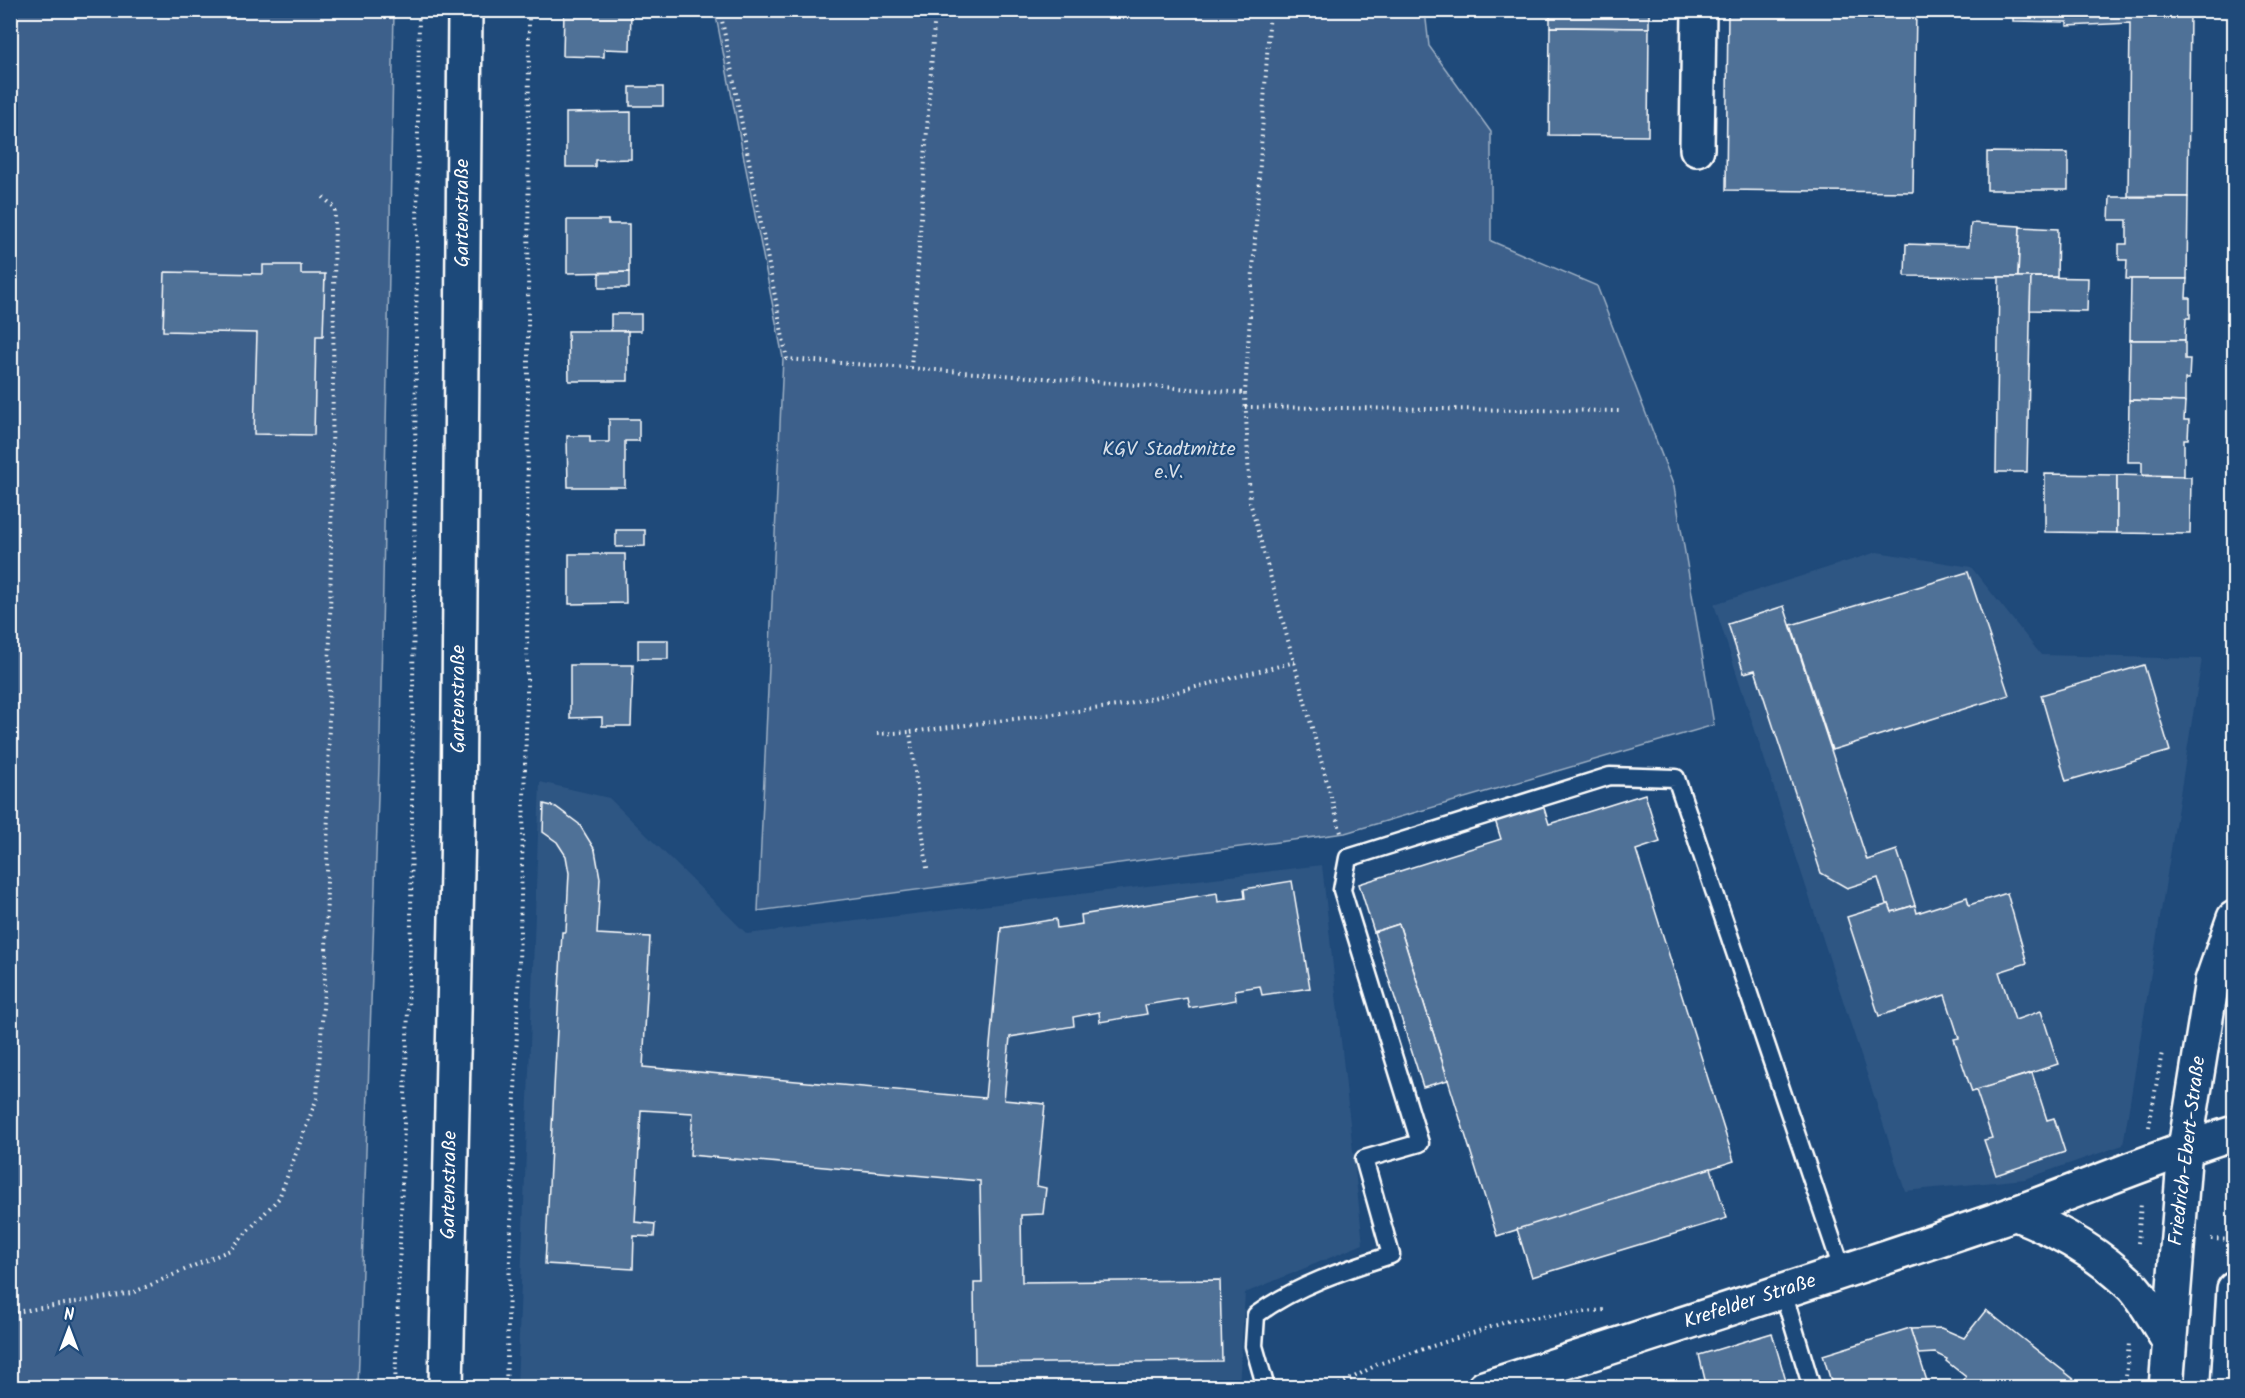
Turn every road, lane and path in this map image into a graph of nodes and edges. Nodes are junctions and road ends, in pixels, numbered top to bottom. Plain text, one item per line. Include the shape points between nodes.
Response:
1 (419, 10) edge
2 (465, 10) edge
3 (529, 10) edge
4 (720, 10) edge
5 (935, 10) edge
6 (1270, 10) edge
7 (1699, 10) edge
8 (1697, 149) dead end
9 (323, 197) dead end
10 (911, 368) junction
11 (1245, 393) junction
12 (1245, 407) junction
13 (1622, 411) dead end
14 (1295, 662) junction
15 (910, 732) junction
16 (877, 734) dead end
17 (1348, 858) junction
18 (927, 868) dead end
19 (2235, 918) edge
20 (2235, 1133) edge
21 (2185, 1148) junction
22 (2014, 1213) junction
23 (1842, 1272) junction
24 (2235, 1289) edge
25 (1783, 1292) junction
26 (1612, 1307) dead end
27 (10, 1313) edge
28 (2169, 1340) junction
29 (395, 1388) edge
30 (446, 1388) edge
31 (506, 1388) edge
32 (1266, 1388) edge
33 (1334, 1388) edge
34 (1484, 1388) edge
35 (1812, 1388) edge
36 (2166, 1388) edge
37 (2228, 1388) edge

1 - 29 path via 411,922
2 - 30 street, Gartenstraße via 458,825
3 - 31 path via 527,700
4 - 10 path via 787,359
5 - 10 path
6 - 11 path
7 - 8 street
9 - 27 path via 335,208 335,219 326,961 317,1098 279,1198 230,1250 132,1293
10 - 11 path
11 - 12 path
12 - 13 path
12 - 14 path via 1250,502
14 - 15 path via 1125,705
14 - 17 path
15 - 16 path
15 - 18 path
17 - 23 lane via 1610,776 1676,777
17 - 32 lane via 1342,890 1420,1143 1364,1159 1391,1255 1330,1275 1276,1300 1256,1315 1254,1346
19 - 21 street, Friedrich-Ebert-Straße via 2212,981
20 - 21 street, Krefelder Straße
21 - 22 street, Krefelder Straße
21 - 28 street, Friedrich-Ebert-Straße
22 - 23 street, Krefelder Straße
22 - 28 street via 2055,1229 2133,1287
23 - 25 street, Krefelder Straße
24 - 37 street
25 - 34 street, Krefelder Straße
25 - 35 lane
26 - 33 path via 1512,1320 1378,1364
28 - 36 street, Friedrich-Ebert-Straße

